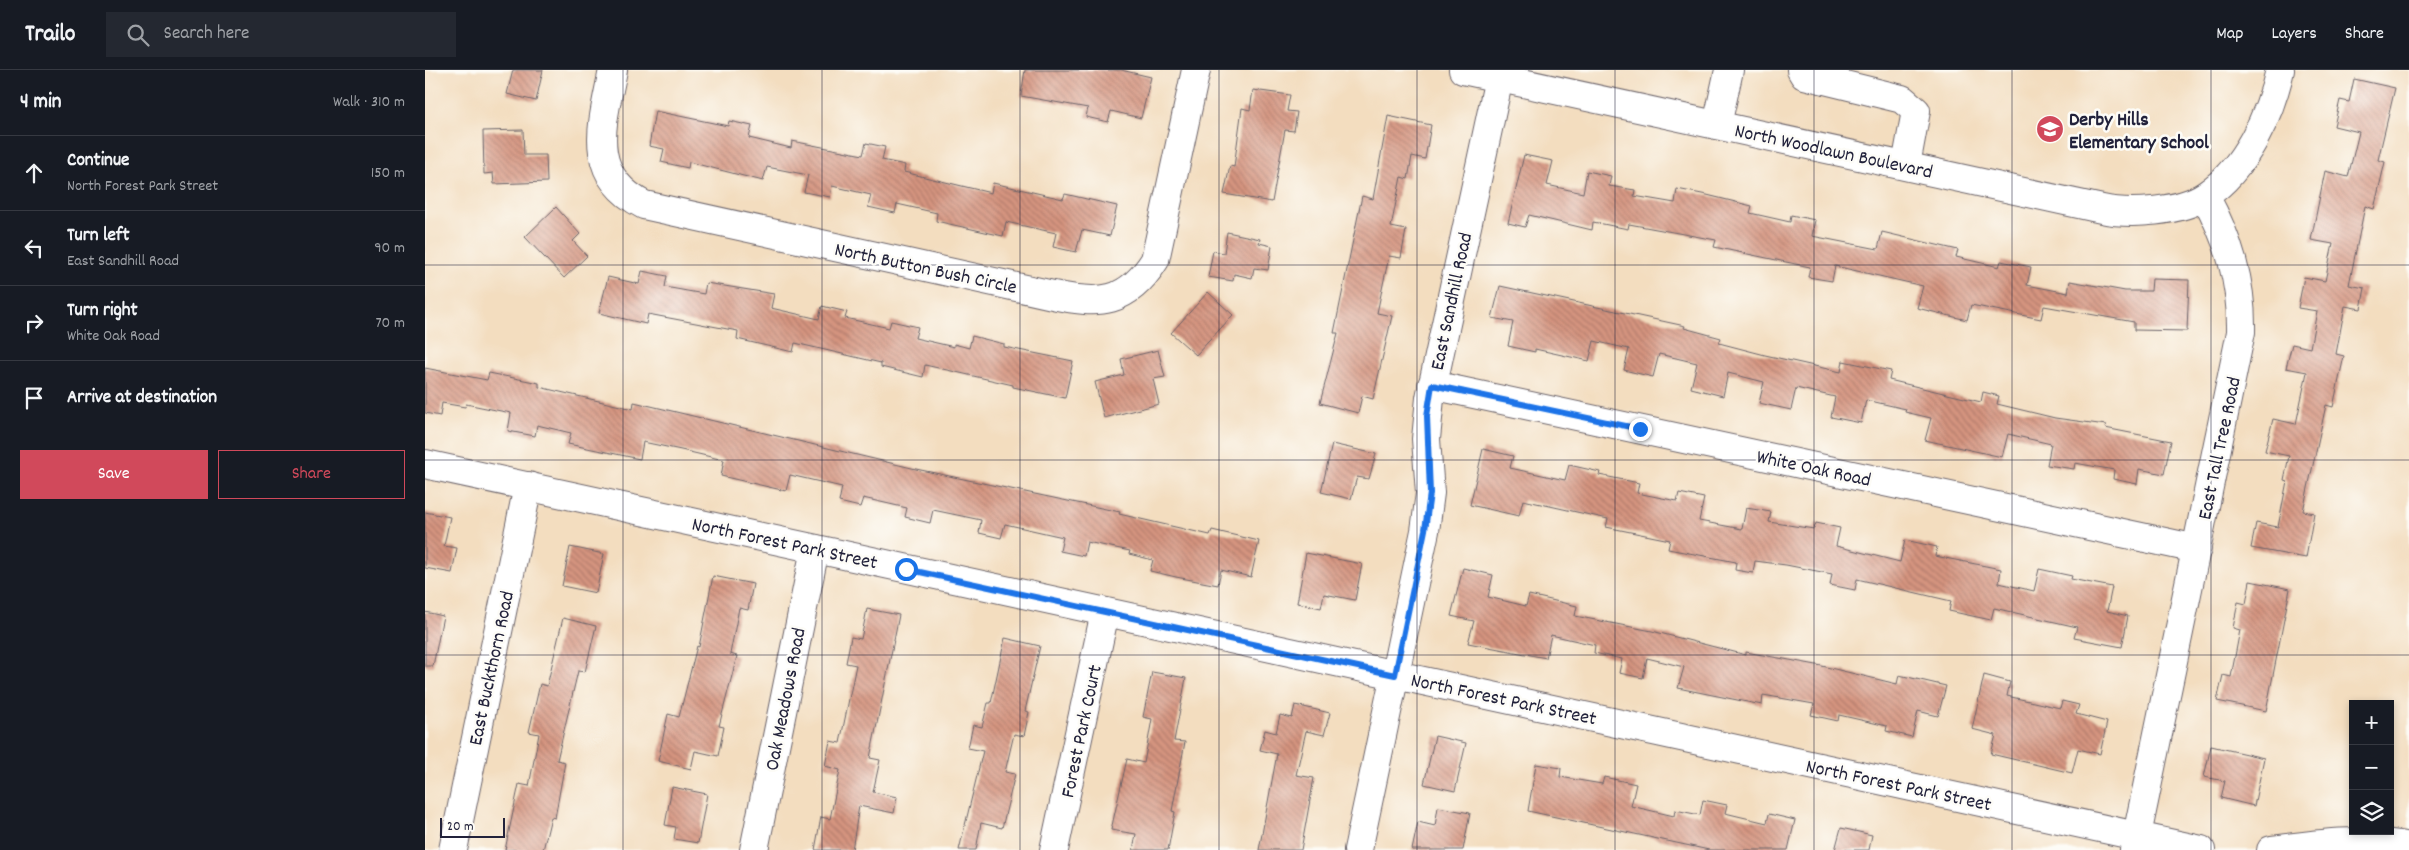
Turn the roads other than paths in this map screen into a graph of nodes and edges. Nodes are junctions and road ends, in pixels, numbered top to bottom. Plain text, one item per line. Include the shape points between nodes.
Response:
1 (613, 70) edge
2 (1195, 70) edge
3 (1463, 70) edge
4 (1729, 70) edge
5 (1801, 70) edge
6 (2279, 70) edge
7 (1499, 78) junction
8 (1717, 125) junction
9 (1906, 165) junction
10 (2205, 196) junction
11 (1432, 385) junction
12 (425, 464) edge
13 (528, 486) junction
14 (815, 549) junction
15 (2197, 549) junction
16 (1105, 612) junction
17 (1395, 675) junction
18 (2136, 843) edge
19 (2409, 847) edge
20 (453, 850) edge
21 (754, 850) edge
22 (1054, 850) edge
23 (1358, 850) edge
24 (2201, 850) edge
25 (2271, 850) edge

1 - 2 street, North Button Bush Circle via 601,130 602,152 617,185 644,205 1095,302 1133,287 1155,260
3 - 7 street, North Woodlawn Boulevard
4 - 8 street
5 - 9 street via 1804,75 1902,99 1916,111
6 - 10 street via 2268,110 2247,150
7 - 8 street, North Woodlawn Boulevard
7 - 11 street, East Sandhill Road
8 - 9 street, North Woodlawn Boulevard
9 - 10 street, North Woodlawn Boulevard via 2116,212 2167,208
10 - 15 street, East Tall Tree Road via 2227,243 2237,276 2241,332
11 - 15 street, White Oak Road
11 - 17 street, East Sandhill Road via 1426,440 1430,474 1427,521
12 - 13 street, North Forest Park Street
13 - 14 street, North Forest Park Street
13 - 20 street, East Buckthorn Road
14 - 16 street, North Forest Park Street
14 - 21 street, Oak Meadows Road
15 - 18 street, East Tall Tree Road
16 - 17 street, North Forest Park Street
16 - 22 street, Forest Park Court
17 - 18 street, North Forest Park Street
17 - 23 street, East Sandhill Road
18 - 24 street, North Forest Park Street
19 - 25 street via 2353,842

